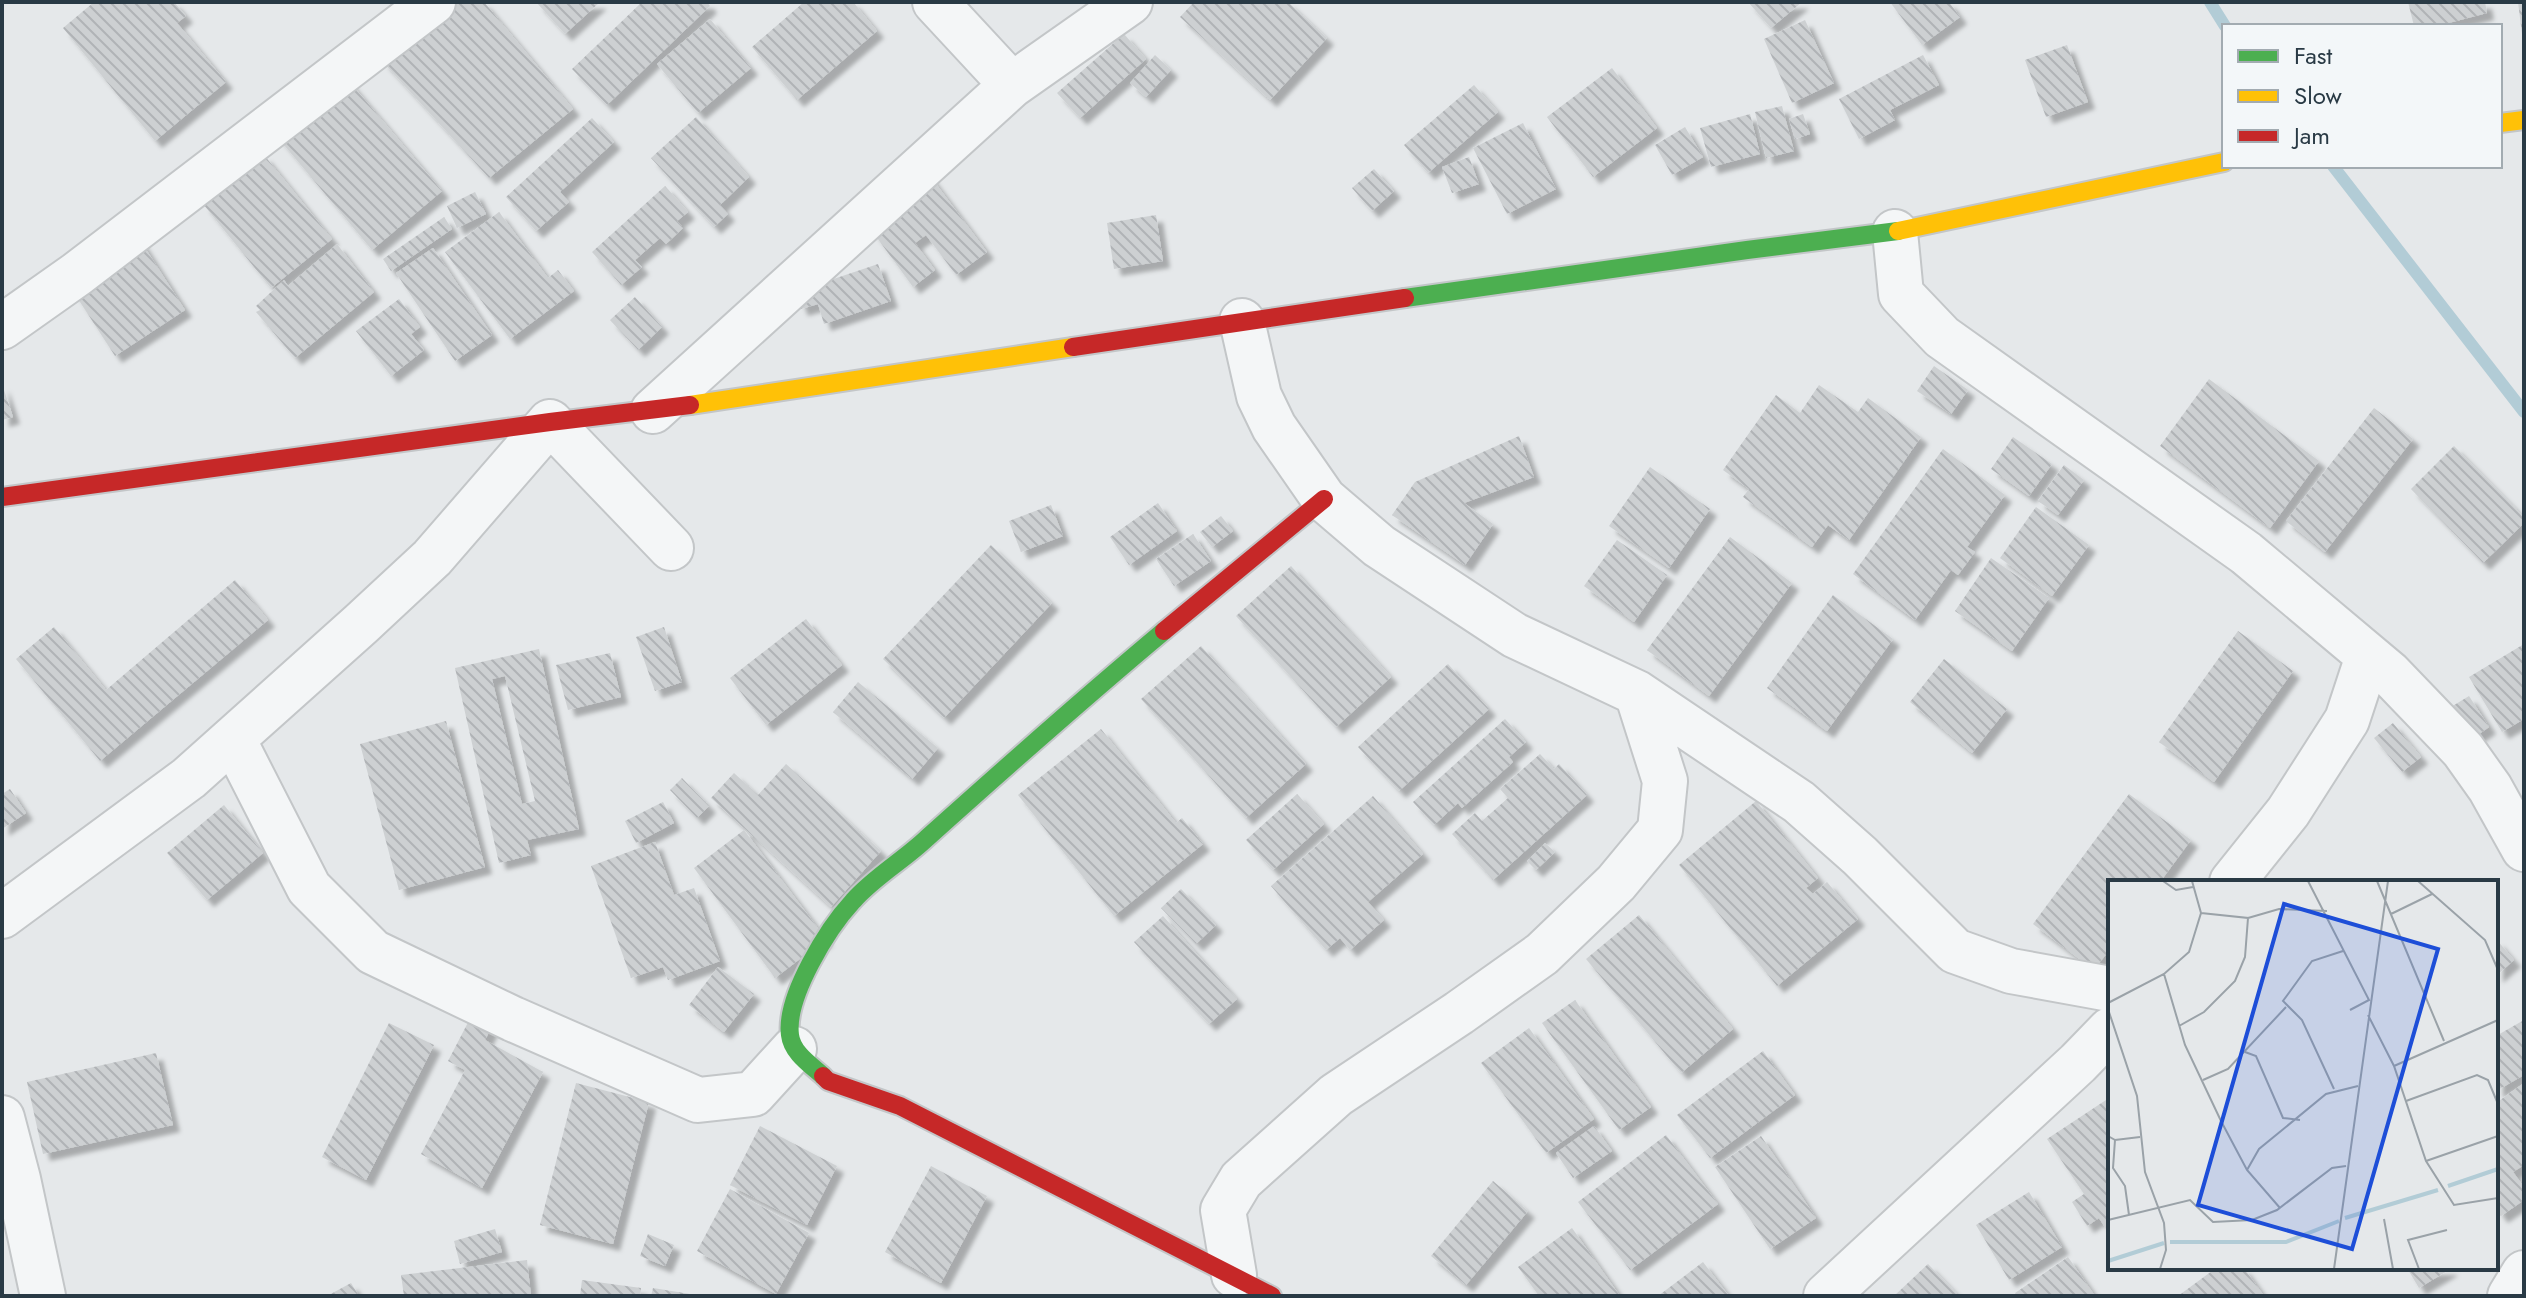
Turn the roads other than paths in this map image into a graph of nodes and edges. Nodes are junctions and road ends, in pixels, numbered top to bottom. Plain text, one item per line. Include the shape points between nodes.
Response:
1 (433, 2) edge
2 (935, 2) edge
3 (1130, 2) edge
4 (1012, 85) junction
5 (2524, 120) edge
6 (2502, 123) edge
7 (2222, 162) edge
8 (1895, 232) junction
9 (1242, 321) junction
10 (2, 327) edge
11 (653, 411) junction
12 (550, 422) junction
13 (2, 497) edge
14 (1324, 499) junction
15 (671, 548) dead end
16 (2368, 656) junction
17 (1637, 693) junction
18 (233, 739) junction
19 (2524, 849) edge
20 (2234, 880) edge
21 (2, 916) edge
22 (2108, 989) edge
23 (2108, 1032) edge
24 (794, 1049) junction
25 (2, 1118) edge
26 (2524, 1273) edge
27 (1234, 1275) junction
28 (43, 1296) edge
29 (1272, 1296) edge
30 (1826, 1296) edge
31 (2510, 1296) edge

1 - 10 street
2 - 4 street
3 - 4 street
4 - 11 street
5 - 6 street
7 - 8 street
8 - 9 street
8 - 16 street via 1901,294 1942,337 2246,553
9 - 11 street
9 - 14 street via 1259,396
11 - 12 street
12 - 13 street
12 - 15 street
12 - 18 street via 432,558
14 - 17 street via 1379,546 1514,635
14 - 24 street via 853,900 814,955 790,1013
16 - 19 street via 2463,750
16 - 20 street via 2347,720 2288,812
17 - 22 street via 1799,802 1955,951 2011,971
17 - 27 street via 1665,781 1660,830 1616,883 1542,954 1336,1095 1241,1180 1223,1210
18 - 21 street via 189,778
18 - 24 street via 309,888 373,952 698,1100 753,1094
23 - 30 street
24 - 27 street via 828,1081 900,1106
25 - 28 street
26 - 31 street
27 - 29 street

